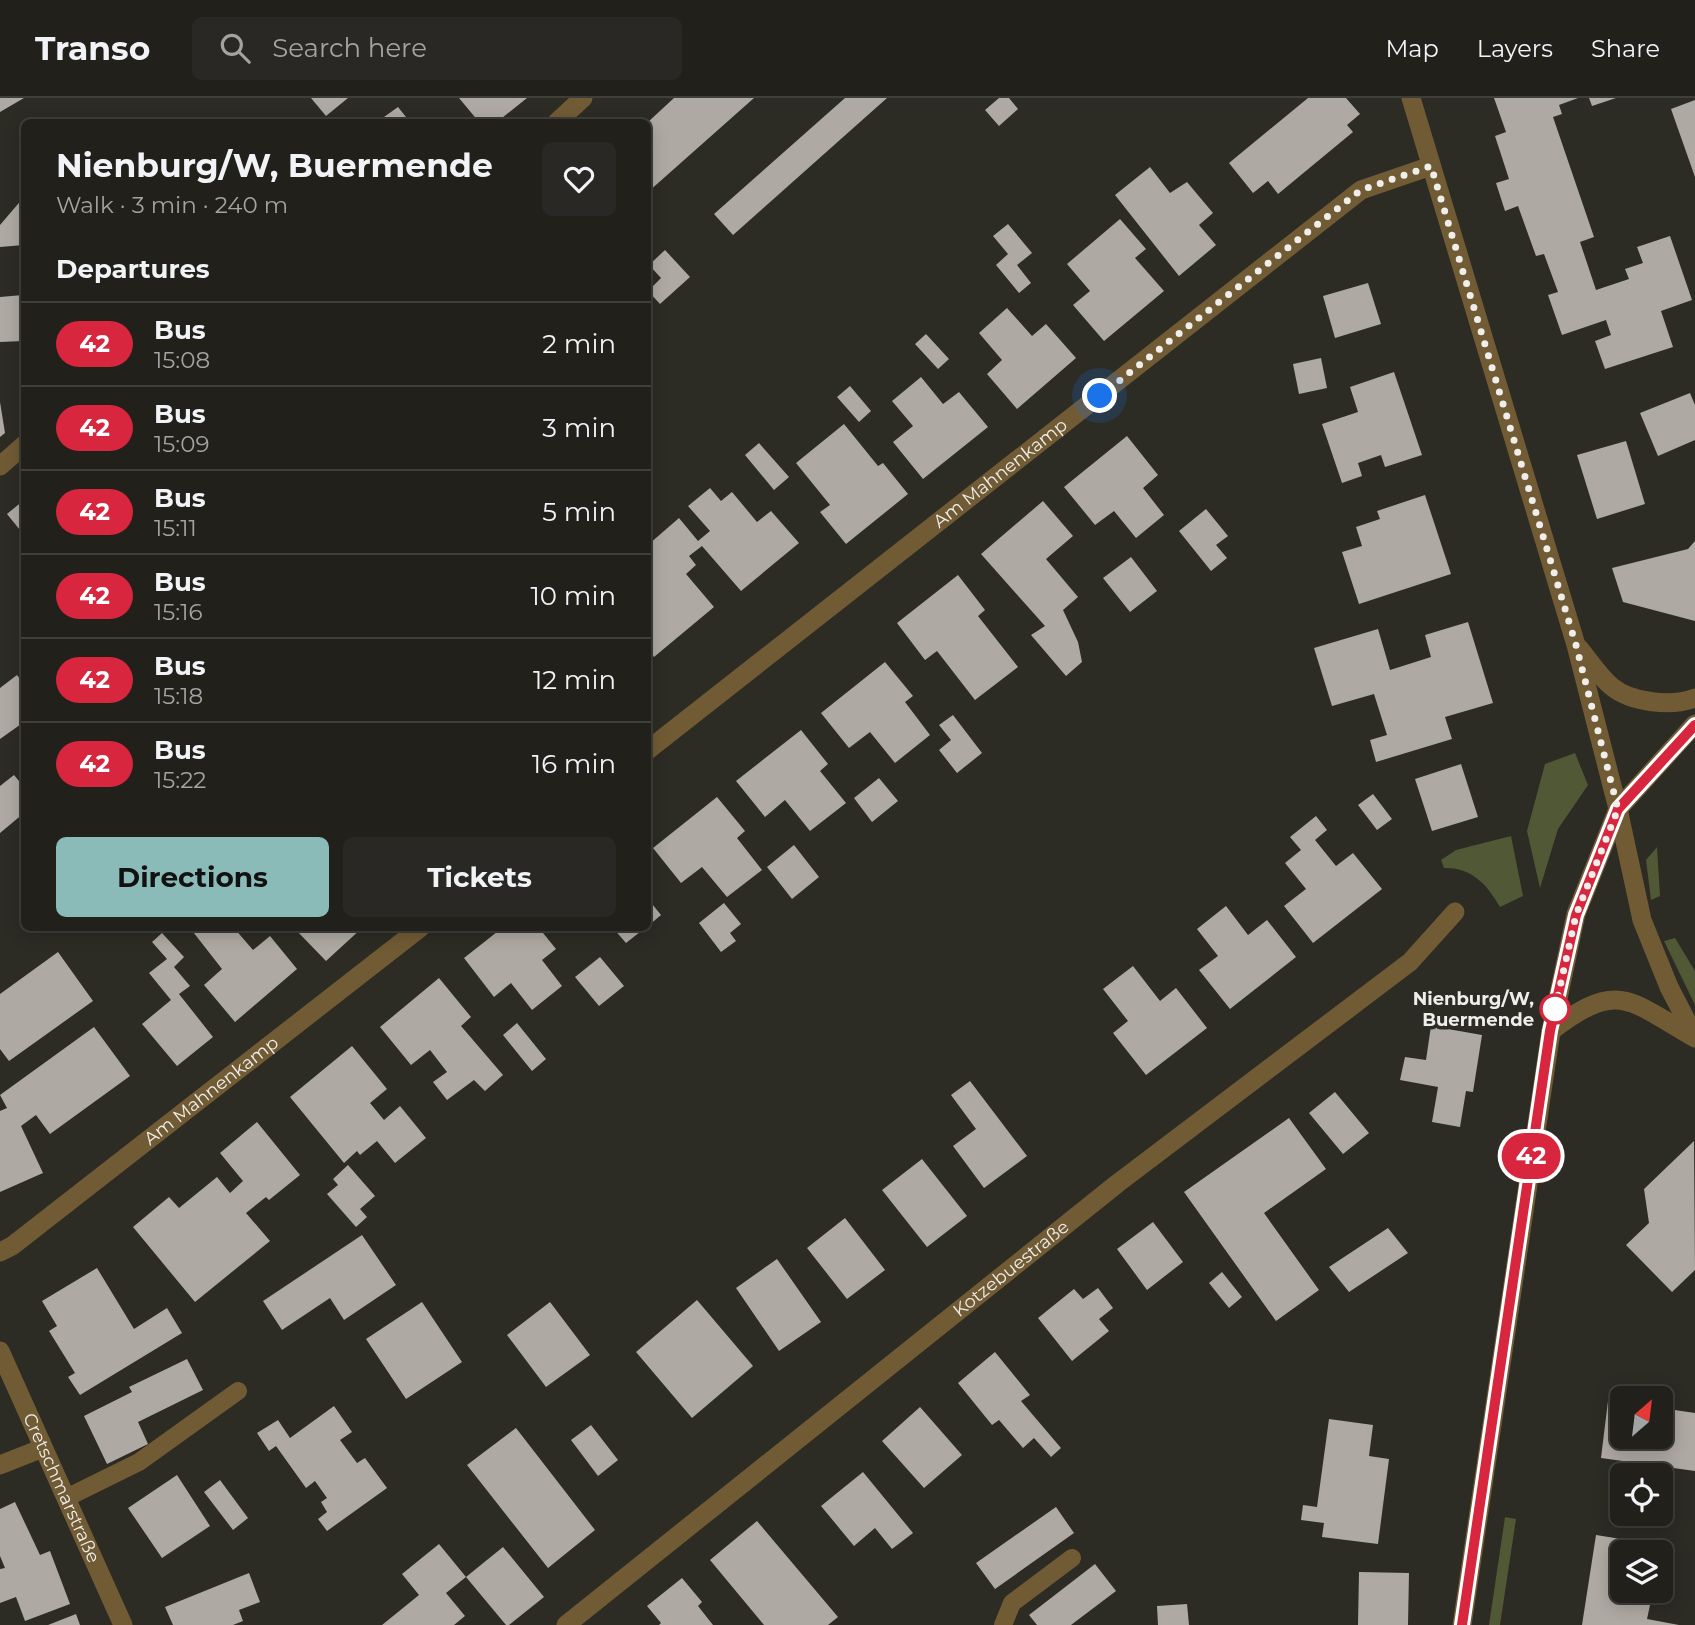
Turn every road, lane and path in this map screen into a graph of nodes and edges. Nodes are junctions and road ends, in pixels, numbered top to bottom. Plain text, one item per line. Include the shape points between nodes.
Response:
1 (583, 98) edge
2 (1410, 98) edge
3 (560, 119) edge
4 (1431, 166) junction
5 (21, 448) edge
6 (0, 466) edge
7 (1576, 645) junction
8 (1695, 698) edge
9 (1695, 724) edge
10 (651, 748) edge
11 (1618, 809) junction
12 (1455, 912) dead end
13 (417, 931) edge
14 (1550, 1031) junction
15 (1695, 1038) edge
16 (0, 1252) edge
17 (0, 1351) edge
18 (238, 1391) dead end
19 (43, 1448) junction
20 (0, 1465) edge
21 (66, 1498) junction
22 (1072, 1558) dead end
23 (123, 1625) edge
24 (566, 1625) edge
25 (1003, 1625) edge
26 (1462, 1625) edge

1 - 3 street
2 - 4 street
4 - 7 street
4 - 10 street, Am Mahnenkamp via 1361,190
5 - 6 street
7 - 8 street via 1611,687 1635,699 1682,704
7 - 11 street
9 - 11 street
11 - 14 street via 1576,915
11 - 15 street via 1642,920
12 - 24 street, Kotzebuestraße via 1410,961 1118,1183
13 - 16 street, Am Mahnenkamp
14 - 15 street via 1582,1007 1611,998 1632,1002
14 - 26 street
17 - 19 street, Cretschmarstraße
18 - 21 lane via 139,1462
19 - 20 street
19 - 21 street, Cretschmarstraße
21 - 23 street, Cretschmarstraße
22 - 25 lane via 1012,1603

